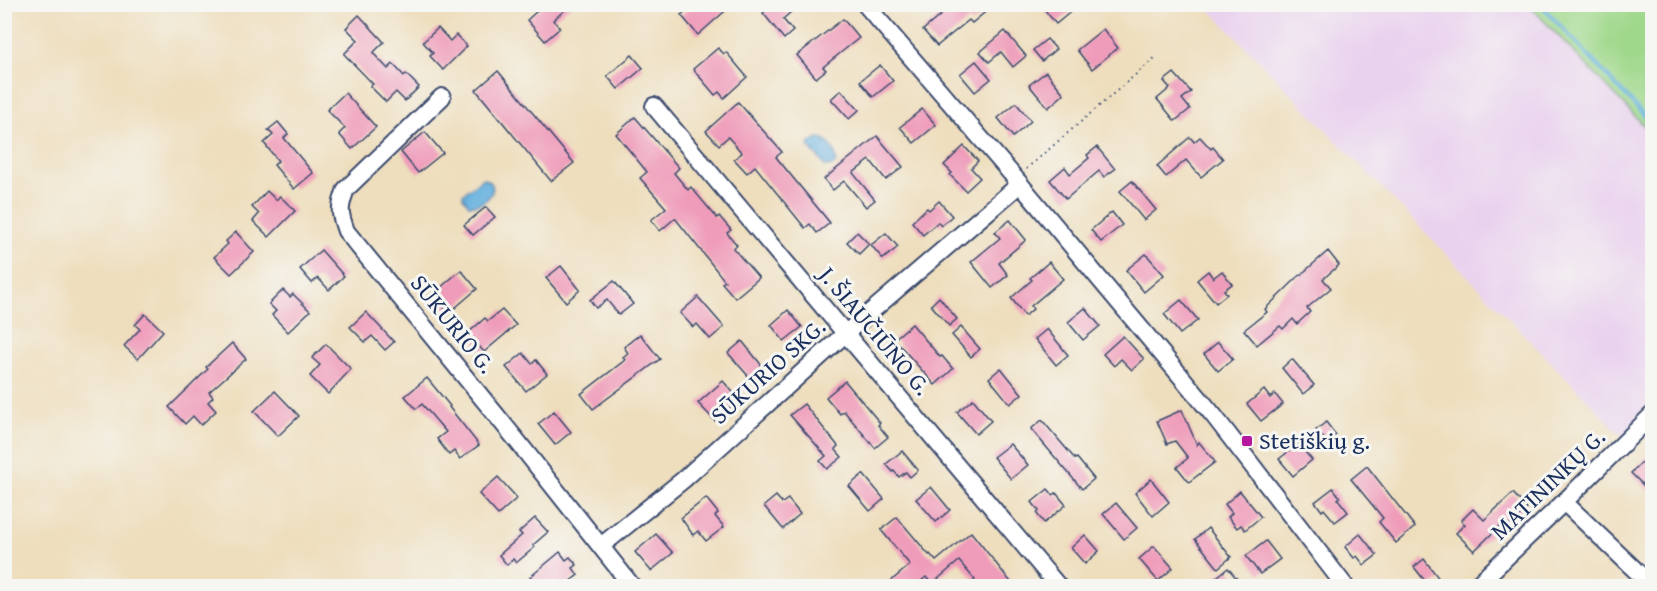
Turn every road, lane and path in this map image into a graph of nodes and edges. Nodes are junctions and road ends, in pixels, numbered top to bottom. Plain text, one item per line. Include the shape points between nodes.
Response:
1 (865, 4) edge
2 (1156, 57) dead end
3 (442, 97) dead end
4 (654, 106) dead end
5 (1017, 181) junction
6 (846, 333) junction
7 (1653, 415) edge
8 (1564, 502) junction
9 (601, 546) junction
10 (632, 586) edge
11 (1058, 586) edge
12 (1345, 586) edge
13 (1476, 586) edge
14 (1653, 586) edge

1 - 5 street
2 - 5 path
3 - 9 street, SŪKURIO G. via 346,189 340,206 342,220 346,231
4 - 6 street, J. ŠIAUČIŪNO G.
5 - 6 street, SŪKURIO SKG.
5 - 12 street via 1214,416
6 - 9 street, SŪKURIO SKG. via 683,480
6 - 11 street, J. ŠIAUČIŪNO G.
7 - 8 street, MATININKŲ G.
8 - 13 street, MATININKŲ G.
8 - 14 street
9 - 10 street, SŪKURIO G.

